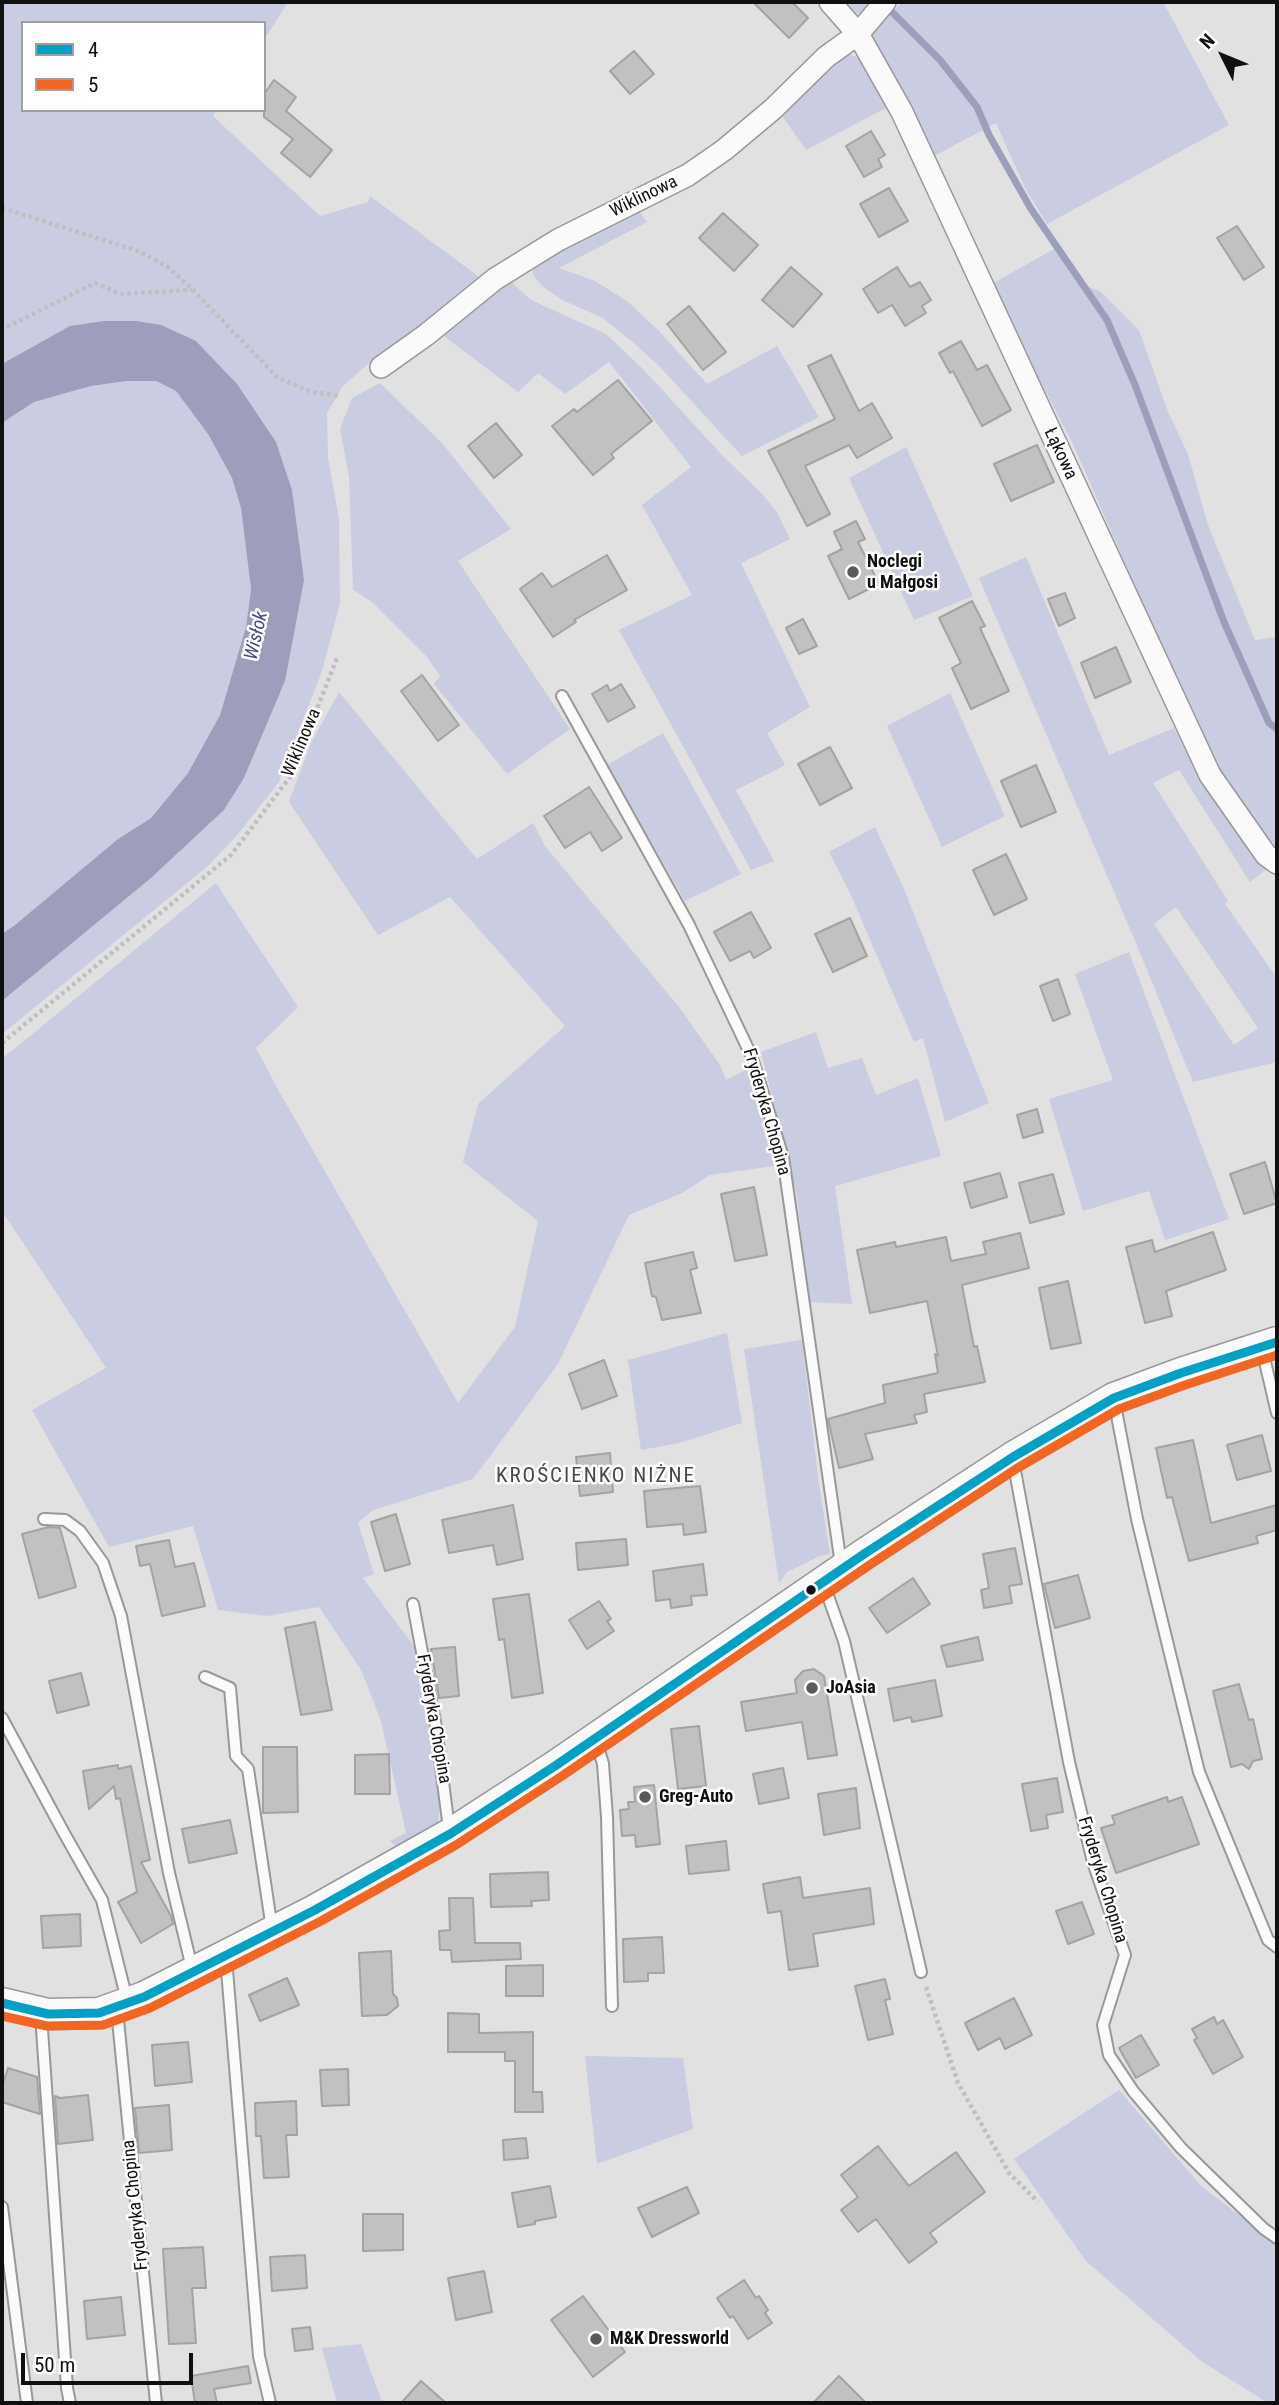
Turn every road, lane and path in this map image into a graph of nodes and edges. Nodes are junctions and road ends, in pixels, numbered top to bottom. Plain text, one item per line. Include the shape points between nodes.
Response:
1 (830, 2) edge
2 (880, 8) edge
3 (858, 34) junction
4 (2, 208) edge
5 (192, 289) junction
6 (8, 327) dead end
7 (382, 367) dead end
8 (340, 396) dead end
9 (337, 658) dead end
10 (562, 696) dead end
11 (1277, 863) edge
12 (2, 1043) edge
13 (1270, 1345) edge
14 (1114, 1398) junction
15 (1277, 1413) edge
16 (1013, 1457) junction
17 (44, 1519) dead end
18 (833, 1576) junction
19 (413, 1604) dead end
20 (205, 1677) dead end
21 (2, 1718) edge
22 (596, 1739) junction
23 (450, 1834) junction
24 (272, 1932) junction
25 (1277, 1947) edge
26 (226, 1956) junction
27 (921, 1972) joint
28 (192, 1973) junction
29 (2, 2003) edge
30 (122, 2005) junction
31 (612, 2006) dead end
32 (41, 2012) junction
33 (1038, 2203) dead end
34 (2, 2207) edge
35 (1277, 2238) edge
36 (27, 2403) edge
37 (70, 2403) edge
38 (156, 2403) edge
39 (270, 2403) edge

1 - 3 street, Łąkowa
2 - 3 street, Wiklinowa
3 - 7 street, Wiklinowa via 826,57 724,150 688,175 558,240 495,279
3 - 11 street, Łąkowa via 908,125 1210,775 1266,855
4 - 5 path via 138,251 168,267
5 - 6 path via 120,295 96,283
5 - 8 path via 278,378 312,392
9 - 12 path, Wiklinowa via 290,777 231,855
10 - 18 lane, Fryderyka Chopina via 689,925 751,1055 783,1157
13 - 14 street
13 - 15 lane
14 - 16 street
14 - 25 lane via 1199,1772 1268,1940
16 - 18 street
16 - 35 lane, Fryderyka Chopina via 1069,1762 1093,1863 1125,1955 1102,2025 1109,2055 1181,2148
17 - 28 lane via 65,1520 80,1531 103,1563 121,1616
18 - 22 street
18 - 27 lane, Fryderyka Chopina
19 - 23 lane, Fryderyka Chopina
20 - 24 lane via 230,1688 236,1756 248,1769
21 - 30 lane, Fryderyka Chopina via 102,1900
22 - 23 street
22 - 31 lane via 607,1817
23 - 24 street
24 - 26 street
26 - 28 street
26 - 39 lane via 259,2356
27 - 33 path via 958,2083 1009,2173
28 - 30 street
29 - 32 street
30 - 32 street via 99,2013
30 - 38 lane, Fryderyka Chopina
32 - 37 lane
34 - 36 lane

